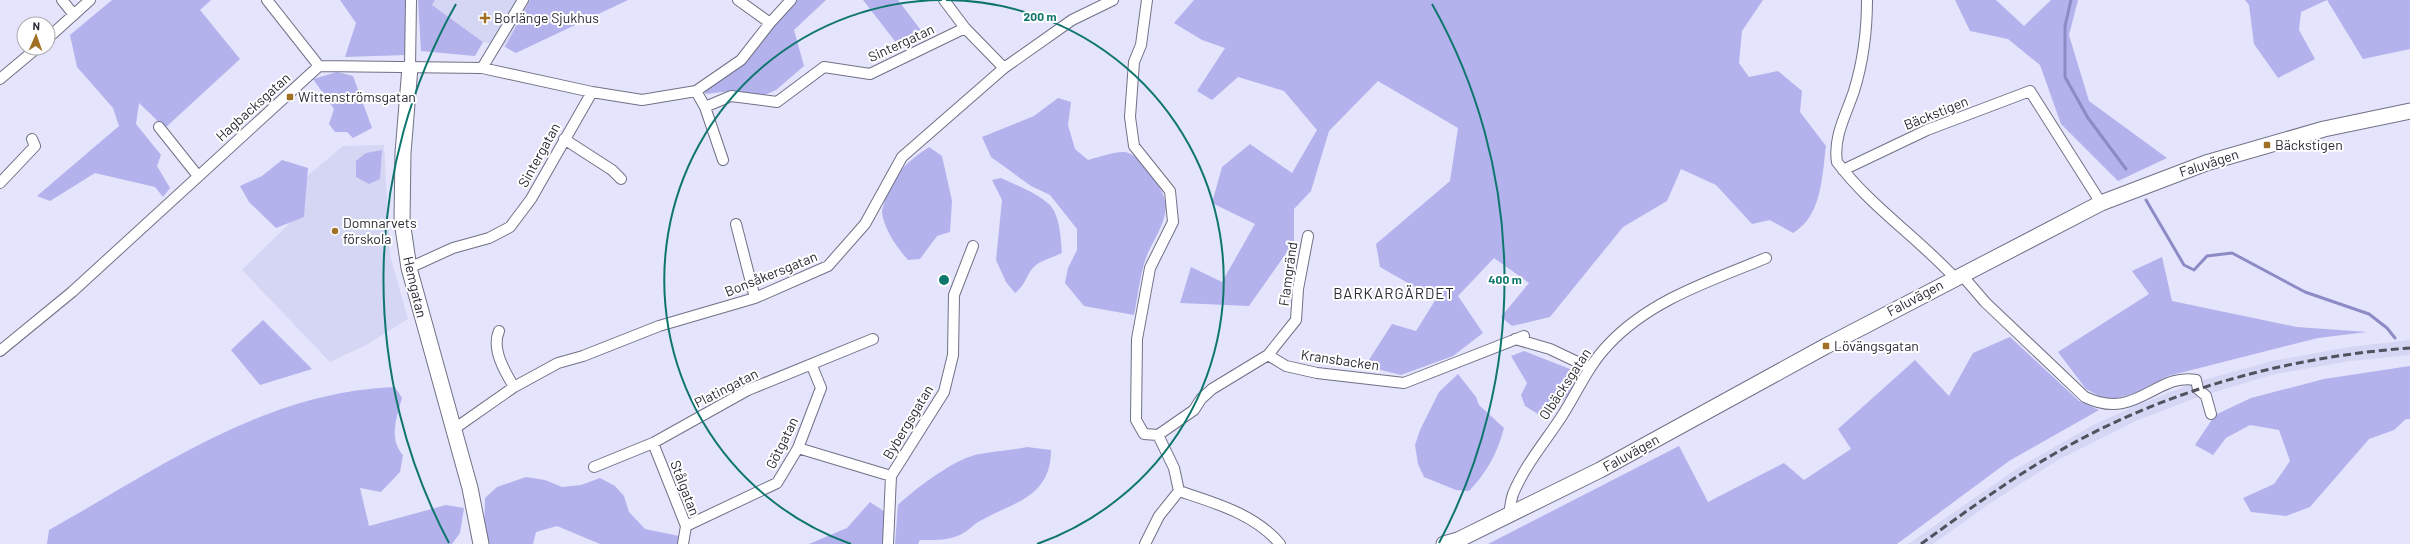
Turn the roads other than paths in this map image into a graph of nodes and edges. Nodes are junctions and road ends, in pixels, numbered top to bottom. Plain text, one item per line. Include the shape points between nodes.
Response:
1 (62, 0) edge
2 (90, 0) edge
3 (267, 0) edge
4 (411, 0) edge
5 (522, 0) edge
6 (738, 0) edge
7 (792, 0) edge
8 (944, 0) edge
9 (1113, 0) edge
10 (1147, 0) edge
11 (1866, 0) edge
12 (74, 15) junction
13 (770, 23) junction
14 (966, 28) junction
15 (56, 31) edge
16 (27, 56) edge
17 (319, 66) junction
18 (410, 67) junction
19 (482, 68) junction
20 (1004, 68) junction
21 (0, 79) edge
22 (696, 91) junction
23 (592, 92) junction
24 (705, 107) junction
25 (2410, 111) edge
26 (159, 127) dead end
27 (32, 139) dead end
28 (564, 139) junction
29 (723, 160) dead end
30 (1843, 170) junction
31 (198, 176) junction
32 (621, 179) dead end
33 (0, 183) edge
34 (2102, 203) junction
35 (736, 224) dead end
36 (1308, 236) dead end
37 (973, 246) dead end
38 (1766, 258) dead end
39 (409, 268) junction
40 (1958, 276) junction
41 (755, 298) junction
42 (499, 331) dead end
43 (873, 339) dead end
44 (0, 351) edge
45 (1268, 355) junction
46 (812, 366) junction
47 (1590, 368) junction
48 (514, 387) junction
49 (2211, 414) dead end
50 (454, 429) junction
51 (1158, 435) junction
52 (653, 443) junction
53 (798, 448) junction
54 (594, 468) dead end
55 (891, 476) junction
56 (1179, 491) junction
57 (1509, 515) junction
58 (686, 526) junction
59 (481, 544) edge
60 (683, 544) edge
61 (888, 544) edge
62 (1145, 544) edge
63 (1280, 544) edge
64 (1444, 544) edge

1 - 12 street
2 - 12 street
3 - 17 street
4 - 18 street, Hemgatan
5 - 19 street
6 - 13 street
7 - 13 street
8 - 14 street
9 - 20 street, Bonsåkersgatan via 1072,20
10 - 51 street via 1141,45 1134,62 1130,117 1134,146 1170,191 1173,222 1150,268 1137,339 1136,420 1144,434
11 - 30 street via 1866,29 1860,64 1835,151 1836,162
12 - 15 street
13 - 22 street via 741,60
14 - 20 street
14 - 24 street, Sintergatan via 870,74 824,67 776,102 731,96
16 - 21 street
17 - 18 street
17 - 31 street, Hagbacksgatan
18 - 19 street
18 - 39 street, Hemgatan via 403,154 402,221
19 - 23 street
20 - 41 street, Bonsåkersgatan via 902,158 865,224 828,266
22 - 23 street via 642,100
22 - 24 street
23 - 28 street, Sintergatan
24 - 29 street
25 - 34 street, Faluvägen via 2324,129 2206,163
26 - 31 street
27 - 33 street via 35,146
28 - 32 street via 612,170
28 - 39 street, Sintergatan via 531,199 510,227 489,238 453,248
30 - 34 street, Bäckstigen via 1927,130 2030,91
30 - 40 street via 1866,195
31 - 44 street, Hagbacksgatan via 72,292
34 - 40 street, Faluvägen
35 - 41 street
36 - 45 street, Flamgränd via 1298,289 1296,320
37 - 55 street, Bybergsgatan via 954,295 953,355 944,392
38 - 47 street, Olbäcksgatan via 1670,299 1636,318 1607,346
39 - 50 street, Hemgatan
40 - 49 street via 2085,397 2099,404 2113,406 2179,380 2189,379 2196,380 2198,389 2206,396
40 - 57 street, Faluvägen via 1600,470
41 - 48 street, Bonsåkersgatan via 659,326 583,356 558,363
42 - 48 street via 496,338 498,354
43 - 46 street, Platingatan
45 - 47 street, Kransbacken via 1286,366 1317,373 1404,383 1519,337
45 - 51 street via 1212,389 1201,398 1194,410
46 - 52 street, Platingatan via 748,390
46 - 53 street, Götgatan via 821,388
47 - 57 street, Olbäcksgatan via 1513,494
48 - 50 street, Bonsåkersgatan
50 - 59 street, Hemgatan via 470,488
51 - 56 street via 1174,468
52 - 54 street, Platingatan
52 - 58 street, Stålgatan
53 - 55 street
53 - 58 street, Götgatan via 777,483
55 - 61 street, Bybergsgatan
56 - 62 street via 1160,516
56 - 63 street via 1253,520
57 - 64 street, Faluvägen via 1458,540
58 - 60 street, Stålgatan

